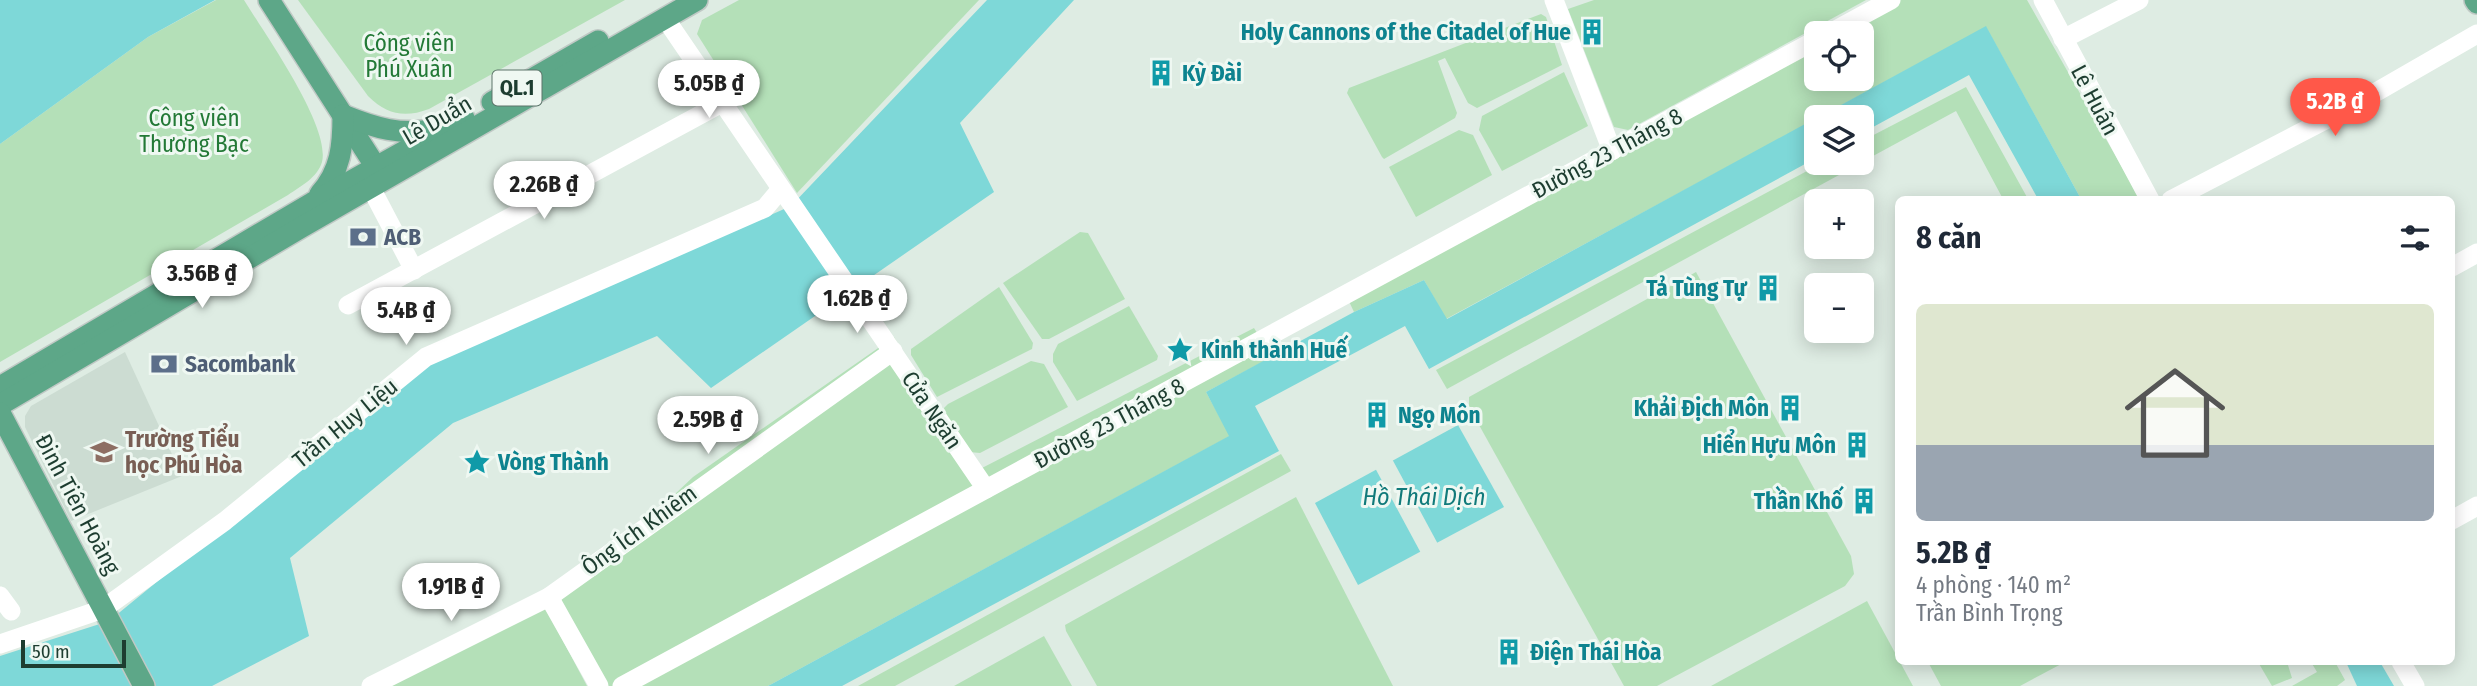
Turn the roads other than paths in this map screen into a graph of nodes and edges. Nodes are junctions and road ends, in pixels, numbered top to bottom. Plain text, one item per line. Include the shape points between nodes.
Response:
1 (269, 0) edge
2 (697, 0) edge
3 (1891, 0) edge
4 (2043, 0) edge
5 (2140, 0) edge
6 (1560, 2) edge
7 (664, 8) edge
8 (1852, 21) edge
9 (2477, 34) edge
10 (2063, 39) junction
11 (1804, 47) edge
12 (722, 103) junction
13 (343, 115) junction
14 (452, 125) junction
15 (1612, 151) junction
16 (377, 178) junction
17 (783, 195) junction
18 (2148, 196) edge
19 (2179, 196) edge
20 (312, 203) junction
21 (2477, 253) edge
22 (2455, 265) edge
23 (415, 270) junction
24 (348, 305) dead end
25 (892, 351) junction
26 (0, 387) edge
27 (0, 405) edge
28 (0, 413) edge
29 (986, 489) junction
30 (2477, 506) edge
31 (2455, 518) edge
32 (549, 597) junction
33 (106, 615) junction
34 (0, 644) edge
35 (2403, 665) edge
36 (144, 686) edge
37 (370, 686) edge
38 (600, 686) edge
39 (622, 686) edge
40 (2415, 686) edge

1 - 13 main road
2 - 7 main road, Lê Duẩn / QL.1
3 - 8 street
4 - 10 street, Lê Huân
5 - 10 street
6 - 15 street
7 - 12 street
7 - 14 main road, Lê Duẩn / QL.1
7 - 16 main road, Lê Duẩn / QL.1
9 - 19 street via 2352,106
10 - 18 street, Lê Huân
11 - 15 street, Đường 23 Tháng 8
12 - 17 street
12 - 23 street
13 - 14 main road, QL.1 via 390,132 417,133
13 - 16 main road
13 - 20 main road via 334,177
14 - 16 main road, Lê Duẩn / QL.1
15 - 29 street, Đường 23 Tháng 8
16 - 20 main road
16 - 23 street
16 - 27 main road
17 - 25 street, Cửa Ngăn
17 - 33 street, Trần Huy Liệu via 765,208 426,357
20 - 26 main road
21 - 22 street
23 - 24 street
25 - 29 street, Cửa Ngăn
25 - 32 street, Ông Ích Khiêm
28 - 33 main road, Đinh Tiên Hoàng
29 - 39 street, Đường 23 Tháng 8
30 - 31 street
32 - 37 street, Ông Ích Khiêm
32 - 38 street
33 - 34 street, Trần Huy Liệu
33 - 36 main road, Đinh Tiên Hoàng
35 - 40 street

